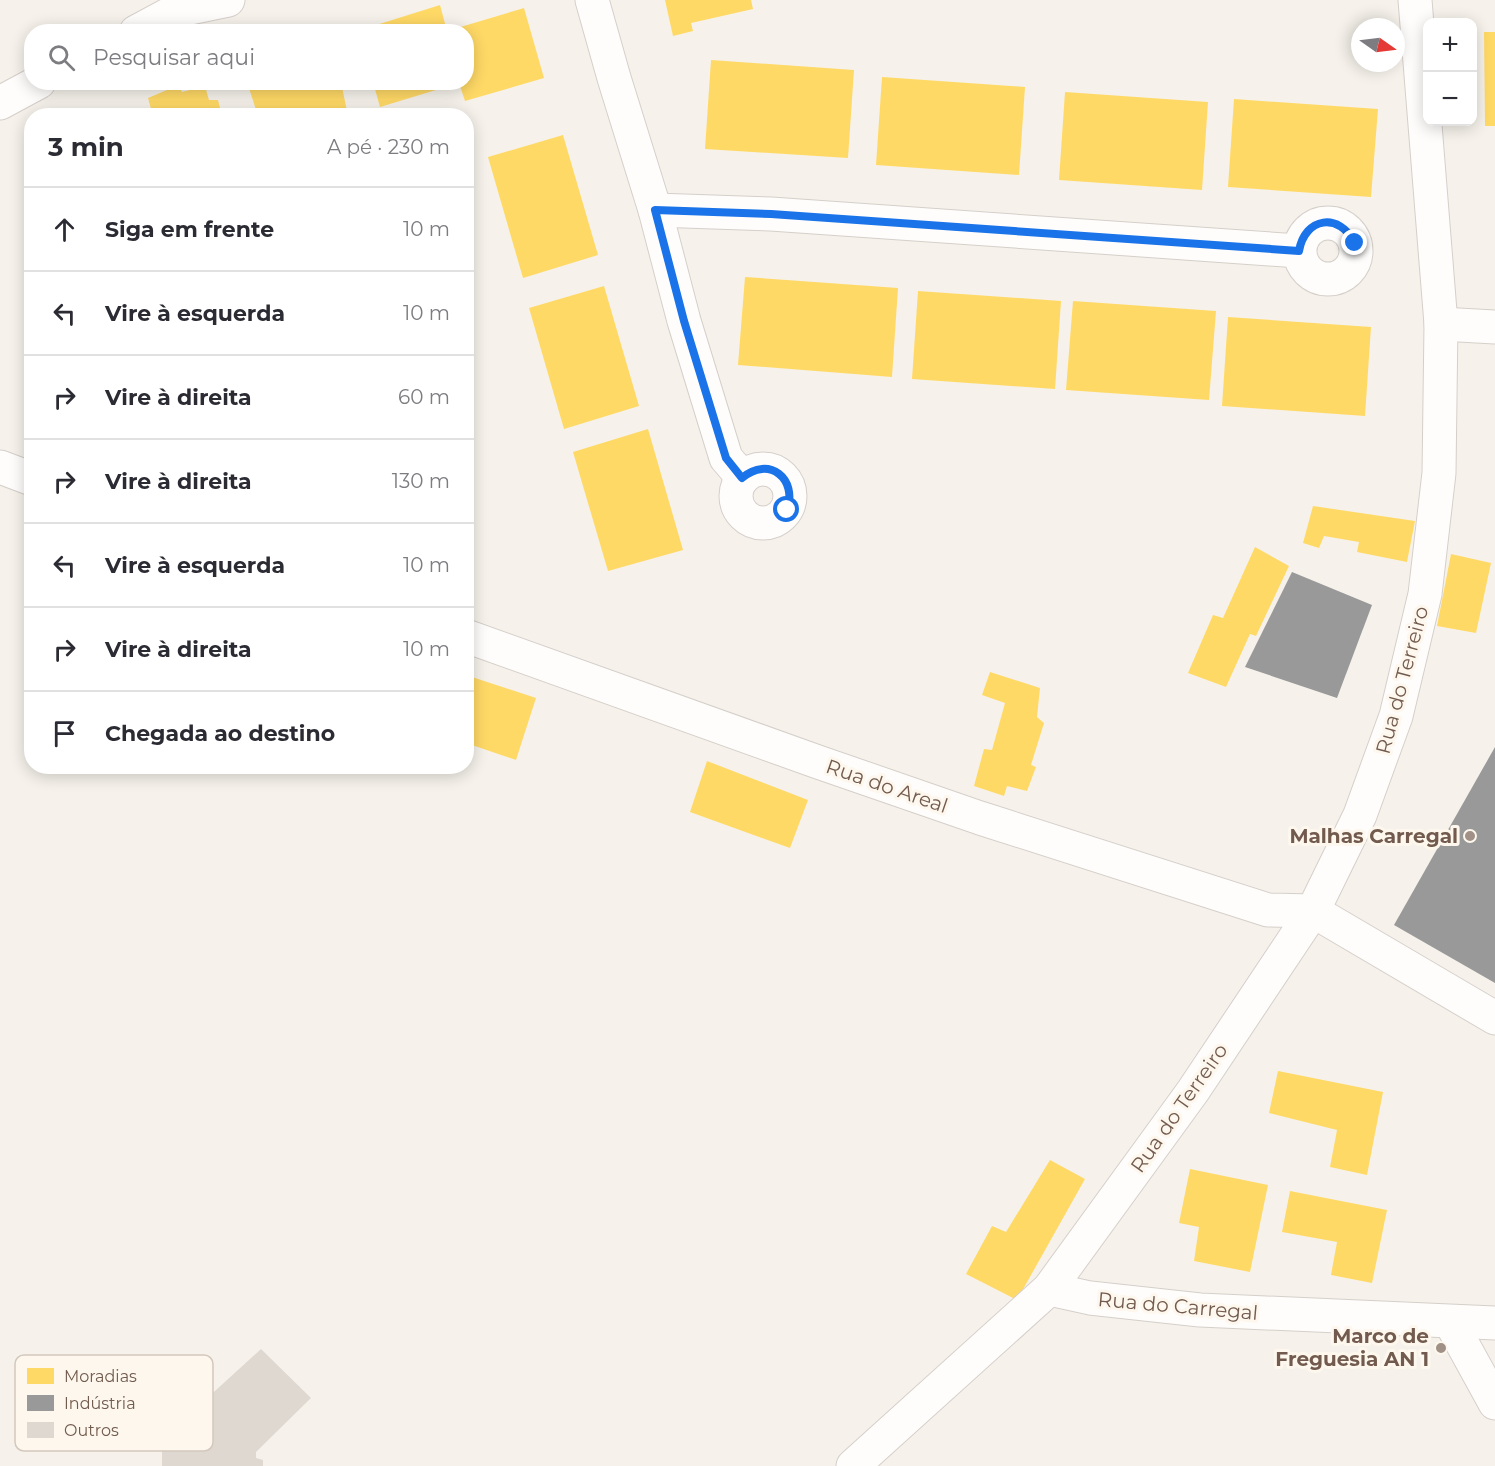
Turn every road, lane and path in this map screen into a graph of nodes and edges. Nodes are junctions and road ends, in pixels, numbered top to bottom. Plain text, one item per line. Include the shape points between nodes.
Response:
1 (228, 0) edge
2 (592, 0) edge
3 (1415, 0) edge
4 (151, 24) edge
5 (24, 90) edge
6 (0, 103) edge
7 (655, 210) junction
8 (1299, 251) dead end
9 (1442, 324) junction
10 (1495, 327) edge
11 (0, 467) edge
12 (24, 476) edge
13 (742, 478) dead end
14 (474, 639) edge
15 (1313, 911) junction
16 (1495, 1018) edge
17 (1048, 1289) junction
18 (1451, 1323) junction
19 (1495, 1323) edge
20 (1495, 1403) edge
21 (853, 1466) edge

1 - 4 street via 175,11
2 - 7 street
3 - 9 street, Rua do Terreiro
5 - 6 street
7 - 8 street via 771,214
7 - 13 street via 726,458
9 - 10 street
9 - 15 street, Rua do Terreiro via 1439,473 1425,594 1396,716 1360,814
11 - 12 street
14 - 15 street, Rua do Areal via 980,818 1268,910
15 - 16 street
15 - 17 street, Rua do Terreiro via 1193,1091
17 - 18 street, Rua do Carregal via 1089,1298 1200,1310
17 - 21 street, Rua do Terreiro
18 - 19 street, Rua do Carregal
18 - 20 street

